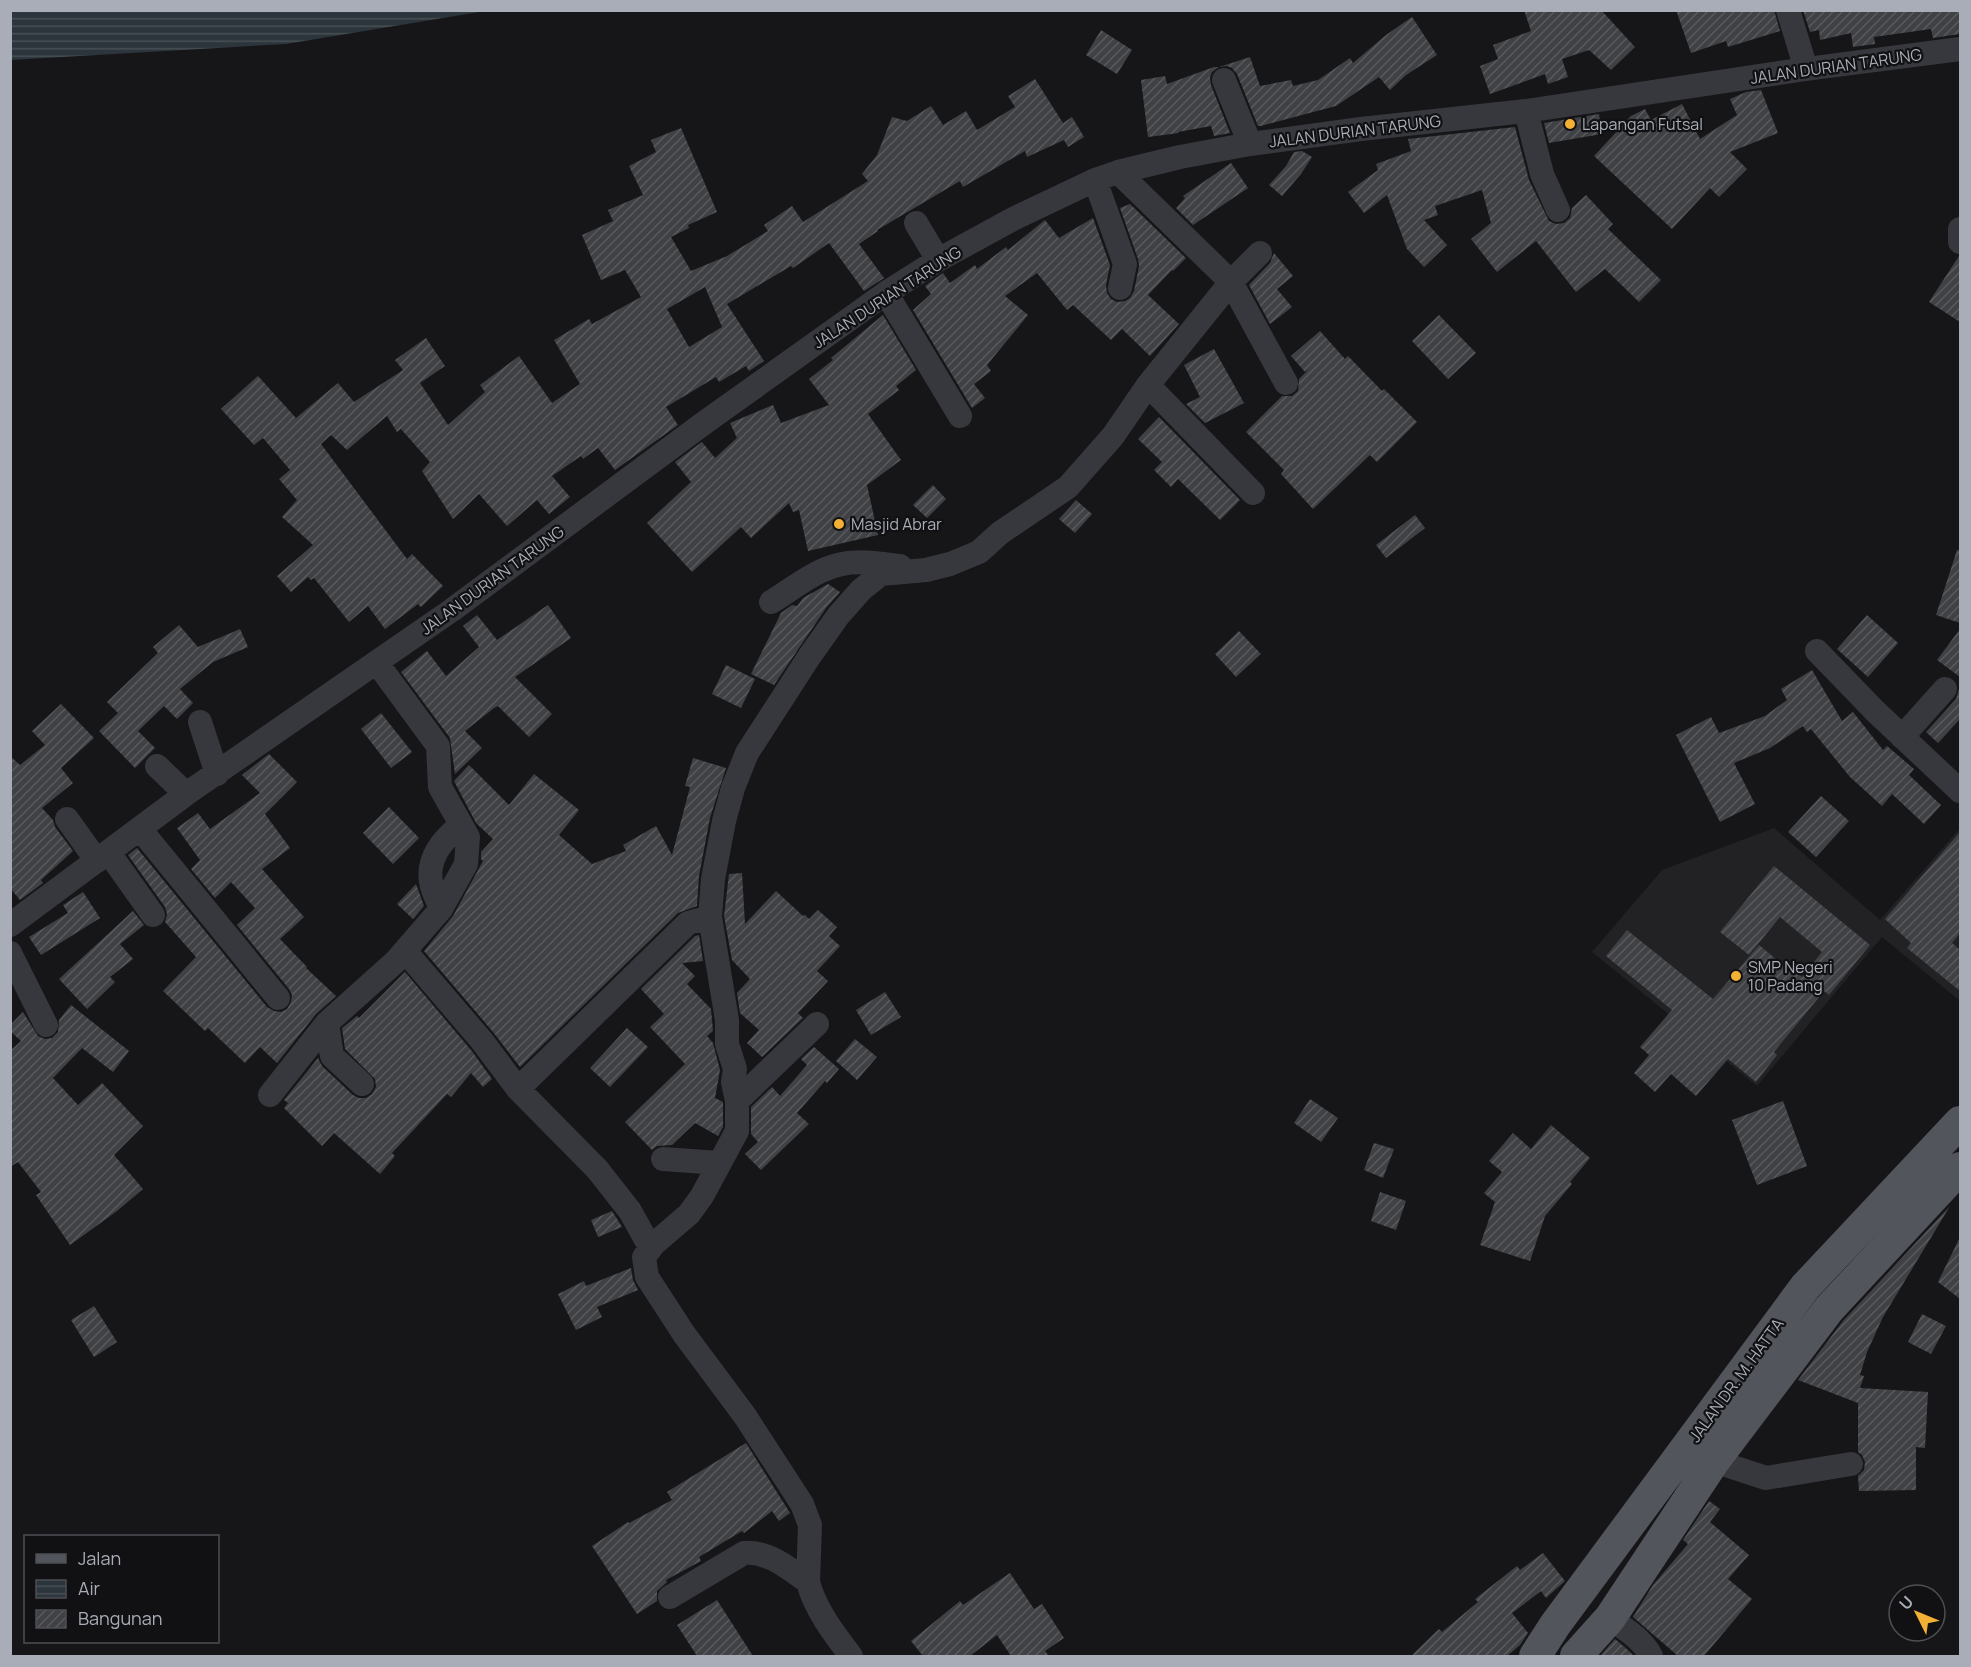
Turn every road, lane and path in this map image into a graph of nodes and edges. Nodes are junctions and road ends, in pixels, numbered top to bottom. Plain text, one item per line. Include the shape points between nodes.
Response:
1 (1788, 10) edge
2 (1960, 49) edge
3 (1806, 69) junction
4 (1224, 80) dead end
5 (1526, 111) junction
6 (1250, 144) junction
7 (1118, 172) junction
8 (1095, 180) junction
9 (1558, 210) dead end
10 (916, 224) dead end
11 (1960, 229) edge
12 (1960, 242) edge
13 (1260, 253) dead end
14 (938, 260) junction
15 (1231, 282) junction
16 (1120, 288) dead end
17 (886, 294) junction
18 (1286, 383) dead end
19 (1148, 385) junction
20 (960, 416) dead end
21 (1253, 493) dead end
22 (926, 570) junction
23 (771, 602) dead end
24 (1817, 651) dead end
25 (377, 663) junction
26 (1945, 689) dead end
27 (200, 722) dead end
28 (1902, 737) junction
29 (157, 766) dead end
30 (217, 774) junction
31 (1960, 791) edge
32 (186, 794) junction
33 (67, 819) dead end
34 (461, 825) junction
35 (140, 829) junction
36 (103, 857) junction
37 (441, 909) junction
38 (153, 915) dead end
39 (710, 917) junction
40 (10, 925) edge
41 (405, 951) junction
42 (10, 953) edge
43 (278, 998) dead end
44 (327, 1023) junction
45 (817, 1024) dead end
46 (46, 1026) dead end
47 (362, 1084) dead end
48 (518, 1089) junction
49 (270, 1095) dead end
50 (737, 1101) junction
51 (1960, 1122) edge
52 (663, 1159) dead end
53 (718, 1163) junction
54 (1960, 1168) edge
55 (654, 1244) junction
56 (1714, 1461) junction
57 (1851, 1464) dead end
58 (808, 1582) junction
59 (670, 1597) dead end
60 (1610, 1618) junction
61 (851, 1656) edge
62 (1534, 1656) edge
63 (1576, 1656) edge
64 (1651, 1656) edge

1 - 3 street
2 - 3 street, JALAN DURIAN TARUNG
3 - 5 street, JALAN DURIAN TARUNG
4 - 6 street
5 - 6 street, JALAN DURIAN TARUNG
5 - 9 street via 1542,174
6 - 7 street, JALAN DURIAN TARUNG
7 - 8 street, JALAN DURIAN TARUNG
7 - 15 street
8 - 14 street, JALAN DURIAN TARUNG
8 - 16 street via 1125,264
10 - 14 street
11 - 12 street
13 - 15 street
14 - 17 street, JALAN DURIAN TARUNG
15 - 18 street
15 - 19 street
17 - 20 street
17 - 25 street, JALAN DURIAN TARUNG
19 - 21 street
19 - 22 street via 1113,436 1068,487 979,552
22 - 23 street via 844,563 821,570
22 - 39 street via 881,574 861,590 821,640 747,753 724,821
24 - 28 street
25 - 30 street, JALAN DURIAN TARUNG
25 - 34 street via 438,746 440,787
26 - 28 street
27 - 30 street
28 - 31 street
29 - 32 street
30 - 32 street, JALAN DURIAN TARUNG
32 - 35 street, JALAN DURIAN TARUNG
33 - 36 street
34 - 37 street via 468,837 466,864
34 - 37 street via 446,836 431,866 430,882
35 - 36 street, JALAN DURIAN TARUNG
35 - 43 street
36 - 38 street
36 - 40 street, JALAN DURIAN TARUNG
37 - 41 street
39 - 48 street via 688,923
39 - 50 street
41 - 44 street
41 - 48 street
42 - 46 street
44 - 47 street via 332,1056
44 - 49 street
45 - 50 street
48 - 55 street via 597,1168 630,1211 646,1240
50 - 53 street via 737,1131
51 - 62 main road, JALAN DR. M. HATTA via 1805,1287
52 - 53 street
53 - 55 street via 689,1214
54 - 56 main road, JALAN DR. M. HATTA via 1829,1309
55 - 58 street via 644,1257 647,1277 802,1504 810,1525
56 - 57 street via 1766,1478
56 - 60 main road, JALAN DR. M. HATTA
58 - 59 street via 769,1556 744,1553
58 - 61 street via 821,1613
60 - 63 main road, JALAN DR. M. HATTA
60 - 64 street via 1636,1637

